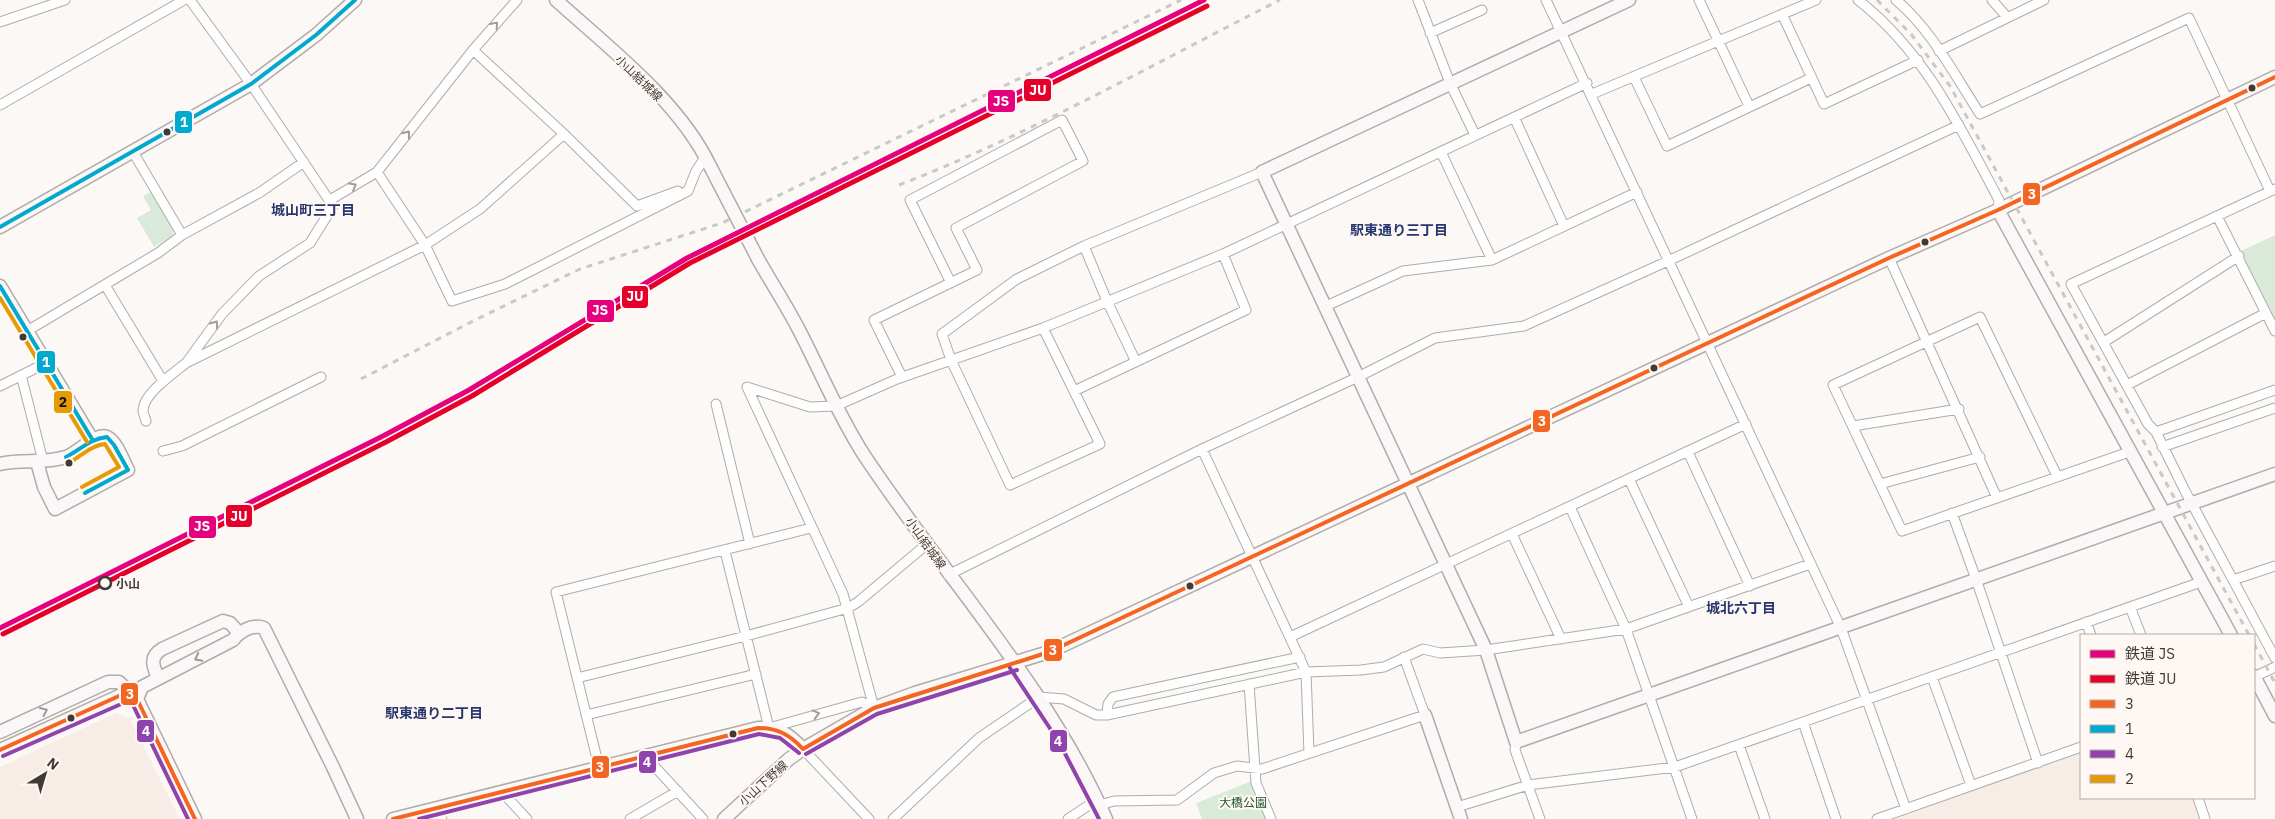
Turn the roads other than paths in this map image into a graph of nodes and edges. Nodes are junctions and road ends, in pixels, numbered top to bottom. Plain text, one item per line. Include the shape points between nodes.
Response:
1 (64, 0) edge
2 (184, 0) edge
3 (190, 0) edge
4 (355, 0) edge
5 (516, 0) edge
6 (556, 0) edge
7 (1418, 0) edge
8 (1546, 0) edge
9 (1629, 0) edge
10 (1699, 0) edge
11 (1816, 0) edge
12 (1858, 0) edge
13 (1896, 0) edge
14 (1992, 0) edge
15 (2044, 0) edge
16 (1482, 10) dead end
17 (1782, 14) junction
18 (2007, 17) junction
19 (0, 22) edge
20 (1561, 32) junction
21 (1430, 33) junction
22 (1718, 41) junction
23 (473, 50) junction
24 (1939, 51) junction
25 (1918, 60) junction
26 (1634, 76) junction
27 (2275, 77) edge
28 (1811, 78) junction
29 (1450, 83) junction
30 (1587, 83) junction
31 (251, 84) junction
32 (1592, 94) junction
33 (2228, 99) junction
34 (0, 105) edge
35 (1750, 106) junction
36 (1514, 117) junction
37 (1959, 125) junction
38 (564, 134) junction
39 (1475, 135) junction
40 (133, 152) junction
41 (1440, 152) junction
42 (708, 161) junction
43 (304, 162) junction
44 (377, 172) junction
45 (1262, 172) junction
46 (2273, 190) edge
47 (688, 191) junction
48 (1637, 192) junction
49 (330, 200) junction
50 (1998, 210) junction
51 (2217, 216) junction
52 (1286, 223) junction
53 (1564, 226) junction
54 (0, 227) edge
55 (182, 236) junction
56 (425, 245) junction
57 (1084, 246) junction
58 (1223, 254) junction
59 (2239, 256) junction
60 (1889, 258) junction
61 (1492, 260) junction
62 (1668, 261) junction
63 (951, 283) junction
64 (105, 285) junction
65 (0, 286) edge
66 (1106, 301) junction
67 (1324, 307) junction
68 (2266, 313) junction
69 (1043, 328) junction
70 (27, 331) junction
71 (2275, 331) edge
72 (1928, 342) junction
73 (2104, 342) junction
74 (1707, 344) junction
75 (951, 360) junction
76 (1136, 362) junction
77 (46, 363) junction
78 (186, 363) junction
79 (21, 375) junction
80 (321, 377) dead end
81 (902, 377) junction
82 (1358, 377) junction
83 (163, 381) junction
84 (2127, 385) junction
85 (0, 386) edge
86 (2275, 390) edge
87 (1074, 391) junction
88 (716, 404) dead end
89 (836, 406) junction
90 (2275, 408) edge
91 (1959, 409) junction
92 (146, 421) dead end
93 (1746, 424) junction
94 (1853, 426) junction
95 (2156, 432) junction
96 (92, 439) junction
97 (2162, 447) junction
98 (1202, 449) junction
99 (163, 451) dead end
100 (1688, 452) junction
101 (2129, 452) junction
102 (1980, 456) junction
103 (40, 462) junction
104 (0, 464) edge
105 (2275, 474) edge
106 (2057, 476) junction
107 (1629, 479) junction
108 (1408, 484) junction
109 (1880, 484) junction
110 (1998, 498) junction
111 (2191, 502) junction
112 (1570, 507) junction
113 (1952, 513) junction
114 (2162, 513) junction
115 (811, 528) junction
116 (1512, 534) junction
117 (750, 544) junction
118 (927, 544) junction
119 (725, 551) junction
120 (1252, 557) junction
121 (1810, 564) junction
122 (1446, 565) junction
123 (2275, 566) edge
124 (948, 574) junction
125 (1976, 579) junction
126 (2233, 580) junction
127 (2201, 582) junction
128 (1750, 586) junction
129 (1689, 607) junction
130 (2130, 607) junction
131 (848, 608) junction
132 (2086, 622) junction
133 (1840, 628) junction
134 (1626, 629) junction
135 (239, 632) junction
136 (2091, 634) edge
137 (2140, 634) edge
138 (2230, 634) edge
139 (746, 636) junction
140 (1290, 637) junction
141 (1561, 638) junction
142 (1486, 650) junction
143 (2000, 652) junction
144 (1300, 657) junction
145 (1404, 657) junction
146 (2275, 658) edge
147 (1015, 664) junction
148 (2275, 667) edge
149 (1241, 669) junction
150 (1306, 672) junction
151 (756, 674) junction
152 (1932, 677) junction
153 (2255, 677) edge
154 (158, 678) junction
155 (577, 678) junction
156 (2255, 679) edge
157 (1246, 684) junction
158 (1649, 694) junction
159 (1039, 697) junction
160 (138, 699) junction
161 (1866, 700) junction
162 (874, 708) junction
163 (586, 715) junction
164 (1108, 715) junction
165 (1425, 715) junction
166 (2275, 716) edge
167 (1804, 722) junction
168 (769, 728) junction
169 (0, 732) edge
170 (1516, 742) junction
171 (1739, 745) junction
172 (2080, 747) edge
173 (803, 749) junction
174 (0, 750) edge
175 (1309, 754) junction
176 (645, 756) junction
177 (2038, 763) junction
178 (599, 767) junction
179 (1254, 767) junction
180 (1675, 768) junction
181 (1528, 785) junction
182 (1971, 785) junction
183 (502, 792) junction
184 (678, 792) junction
185 (2198, 799) edge
186 (1099, 802) junction
187 (1906, 809) junction
188 (439, 814) edge
189 (1460, 816) edge
190 (195, 819) edge
191 (357, 819) edge
192 (393, 819) edge
193 (527, 819) edge
194 (630, 819) edge
195 (704, 819) edge
196 (724, 819) edge
197 (870, 819) edge
198 (893, 819) edge
199 (1068, 819) edge
200 (1106, 819) edge
201 (1271, 819) edge
202 (1540, 819) edge
203 (1692, 819) edge
204 (1765, 819) edge
205 (1836, 819) edge
206 (1877, 819) edge
207 (2205, 819) edge

1 - 19 street
2 - 34 street
3 - 31 street
4 - 31 street via 322,30
23 -> 5 street
6 - 42 street, 小山結城線 via 684,122
7 - 21 street
8 - 20 street
9 - 20 street
10 - 22 street
11 - 17 street
12 - 25 street via 1884,22
13 - 24 street
14 - 18 street
15 - 18 street
16 - 21 street
17 - 22 street
17 - 28 street
18 - 24 street
20 - 29 street
20 - 30 street
21 - 29 street
22 - 26 street
22 - 35 street
23 - 38 street
44 -> 23 street
24 - 33 street via 1980,114 2189,18
25 - 28 street via 1824,104
25 - 37 street
26 - 32 street
26 - 35 street via 1666,146
27 - 33 street, 小山下野線
28 - 35 street
29 - 39 street
29 - 45 street
30 - 32 street
30 - 36 street
31 - 40 street
31 - 43 street
32 - 48 street
33 - 46 street
33 - 50 street, 小山下野線
36 - 39 street
36 - 53 street
37 - 50 street via 1998,200
37 - 62 street
38 - 47 street via 637,206 682,190
38 - 56 street via 480,208
39 - 41 street
40 - 54 street
40 - 55 street
41 - 52 street
41 - 61 street
42 - 47 street via 696,171
42 - 89 street, 小山結城線, bridge
43 - 49 street
43 - 55 street via 259,193
49 -> 44 street
44 - 56 street
45 - 52 street
45 - 57 street
46 - 51 street
47 - 56 street via 505,284 452,300
48 - 53 street
48 - 62 street
78 -> 49 street via 222,314 259,276 310,243 333,206
50 - 60 street, 小山下野線
50 - 101 street
51 - 59 street
51 - 73 street via 2071,284
52 - 58 street
52 - 67 street
53 - 61 street
55 - 64 street
56 - 78 street
57 - 66 street
57 - 75 street via 1017,279 942,334
58 - 66 street
58 - 76 street via 1246,310
59 - 68 street
59 - 73 street
60 - 72 street
60 - 74 street, 小山下野線
61 - 67 street via 1404,271
62 - 74 street
62 - 82 street via 1524,326 1435,338
63 - 63 street via 977,270 956,228 1083,161 1062,120 910,200
63 - 81 street via 874,320
64 - 70 street
64 - 83 street
65 - 70 street
66 - 69 street
66 - 76 street
67 - 82 street
68 - 71 street
68 - 84 street
69 - 75 street
69 - 87 street
70 - 77 street
72 - 91 street
72 - 94 street via 1833,385
72 - 106 street via 1980,317
73 - 84 street
74 - 93 street
74 - 108 street, 小山下野線
75 - 81 street
75 - 87 street via 1010,485 1100,444
76 - 87 street
77 - 79 street
77 - 96 street
78 - 83 street
79 - 85 street
79 - 103 street
80 - 99 street via 182,446
81 - 89 street
82 - 98 street
82 - 108 street
83 - 92 street via 148,398 143,410
84 - 95 street via 2148,424
86 - 95 street
88 - 117 street
89 - 115 street via 810,407 747,386
89 - 118 street, 小山結城線 via 865,456
90 - 97 street
91 - 94 street
91 - 102 street
93 - 100 street
93 - 121 street
94 - 109 street
95 - 97 street
96 - 103 street via 82,449 66,457
96 - 103 street via 103,437 110,440 128,470 55,509 44,487
97 - 111 street
98 - 120 street
98 - 124 street
100 - 107 street
100 - 128 street
101 - 106 street
101 - 114 street
102 - 109 street
102 - 110 street
103 - 104 street
105 - 111 street
106 - 110 street
107 - 112 street
107 - 129 street
108 - 120 street, 小山下野線
108 - 122 street
109 - 113 street via 1902,531
110 - 113 street
111 - 114 street
111 - 126 street
112 - 116 street
112 - 134 street
113 - 125 street
114 - 125 street
114 - 127 street
115 - 117 street
115 - 131 street
116 - 122 street
116 - 141 street
117 - 119 street
118 - 124 street, 小山結城線
118 - 131 street
119 - 139 street
119 - 155 street via 556,592
120 - 140 street
120 - 147 street, 小山下野線 via 1049,652
121 - 128 street
121 - 133 street
122 - 140 street
122 - 142 street
123 - 126 street
124 - 147 street, 小山結城線
125 - 133 street
125 - 143 street
126 - 146 street
127 - 130 street
127 - 138 street
128 - 129 street
129 - 134 street
130 - 132 street
130 - 137 street
131 - 139 street
131 - 162 street
132 - 136 street
132 - 143 street
133 - 158 street
133 - 161 street
134 - 141 street
134 - 158 street
135 -> 154 street via 233,640
135 - 154 street via 223,621 162,649 153,660
135 - 191 street via 255,627 264,628 267,632
139 - 151 street
139 - 155 street
140 - 144 street
141 - 142 street
142 - 145 street via 1440,653 1423,649
142 - 170 street
143 - 152 street
143 - 177 street
144 - 149 street
144 - 150 street
145 - 150 street via 1384,667
145 - 165 street
147 - 159 street, 小山結城線
147 - 162 street, 小山下野線
148 - 153 street
149 - 157 street
149 - 164 street via 1113,697 1108,704
150 - 157 street
150 - 175 street
151 - 163 street
151 - 168 street
152 - 161 street
152 - 182 street
154 - 160 street via 142,687
155 - 163 street
156 - 166 street
157 - 164 street
157 - 179 street
158 - 170 street
158 - 180 street
159 - 164 street via 1064,698 1096,715
159 - 186 street, 小山結城線
159 - 198 street via 979,738
169 -> 160 street via 108,682 123,685
160 - 174 street via 129,694 119,696
160 - 190 street
161 - 167 street
161 - 187 street
168 -> 162 street via 862,702
162 - 173 street, 小山下野線
163 - 178 street
165 - 175 street
165 - 189 street
167 - 171 street
167 - 205 street
168 - 173 street via 790,736
168 - 176 street via 731,734
170 - 181 street
171 - 180 street
171 - 204 street
172 - 177 street
173 - 196 street, 小山下野線
173 - 197 street
175 - 179 street via 1262,769
176 - 178 street
176 - 184 street
177 - 182 street
178 - 183 street
179 - 186 street via 1237,766 1214,773 1177,800
179 - 201 street via 1256,783
180 - 181 street
180 - 203 street
181 - 189 street
181 - 202 street
182 - 187 street
183 - 188 street
183 - 193 street
184 - 194 street
184 - 195 street
185 - 207 street
186 - 199 street
186 - 200 street, 小山結城線
187 - 206 street
188 - 192 street

